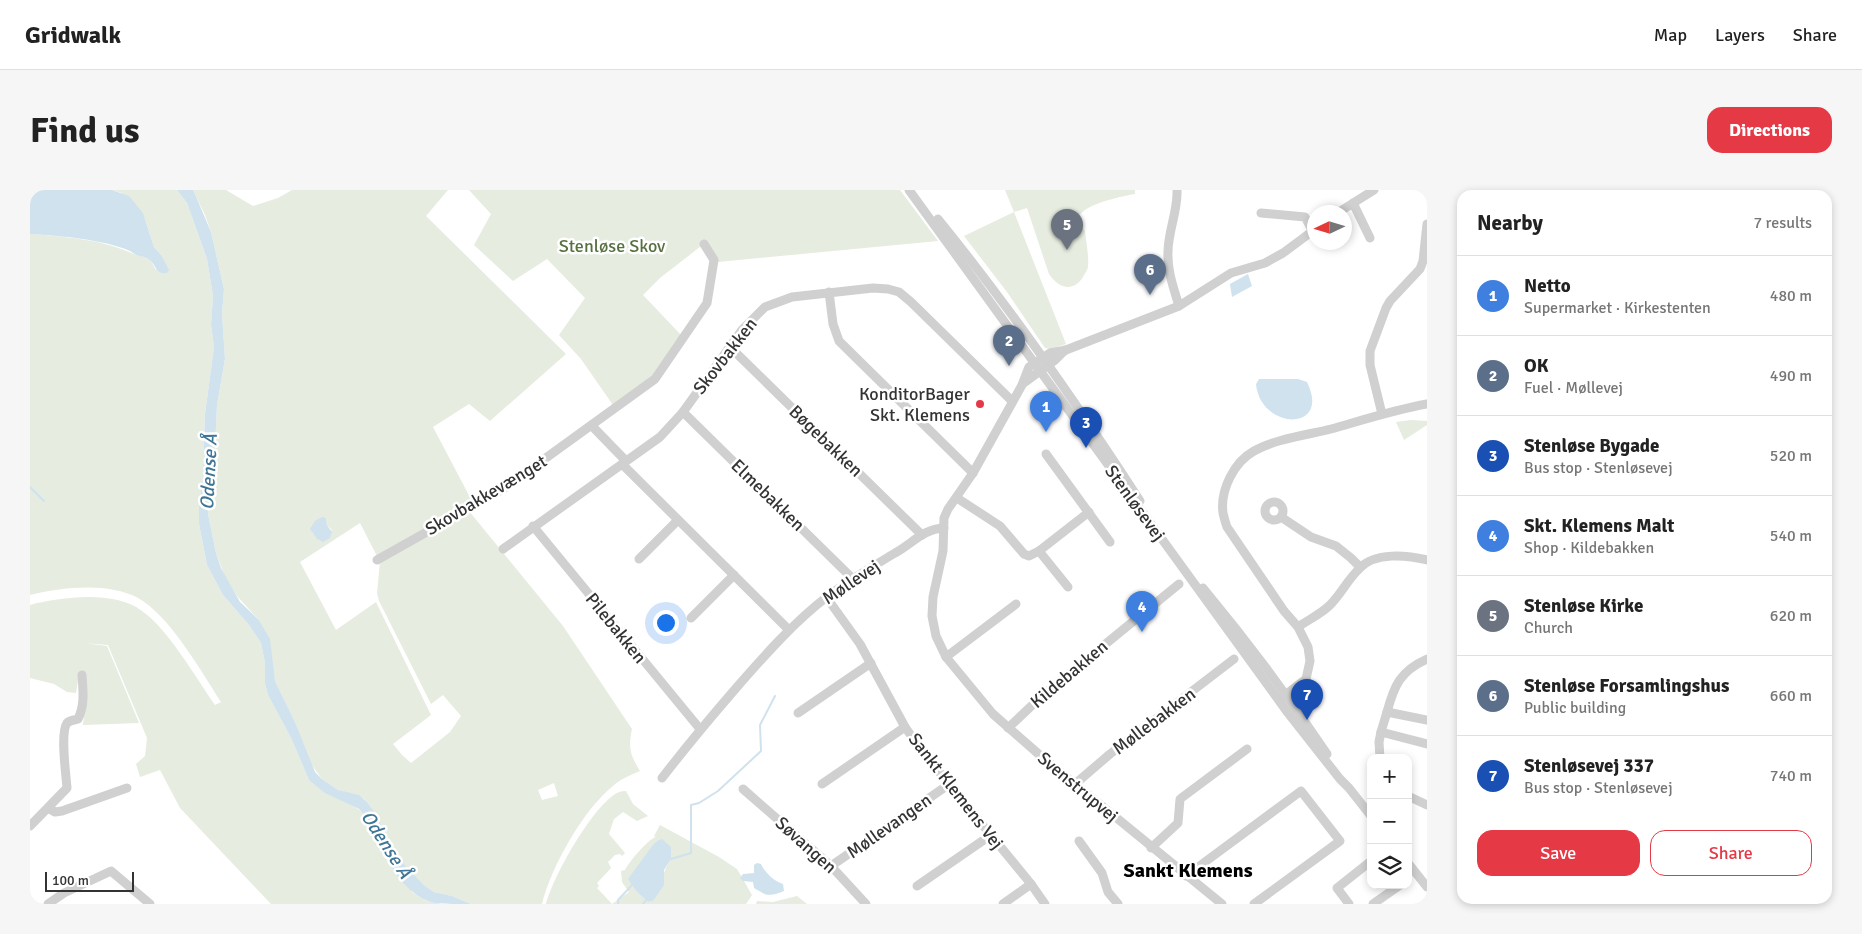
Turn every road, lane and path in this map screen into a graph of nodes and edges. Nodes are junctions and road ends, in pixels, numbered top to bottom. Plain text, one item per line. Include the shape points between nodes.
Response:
1 (909, 190) edge
2 (914, 190) edge
3 (1177, 190) edge
4 (1356, 190) edge
5 (1374, 190) edge
6 (1356, 201) junction
7 (1350, 205) edge
8 (1261, 213) dead end
9 (1307, 220) edge
10 (1427, 224) edge
11 (1307, 236) edge
12 (1370, 238) dead end
13 (704, 244) dead end
14 (829, 292) junction
15 (1179, 306) junction
16 (730, 347) junction
17 (1041, 363) junction
18 (1012, 401) junction
19 (1427, 404) edge
20 (683, 412) junction
21 (1382, 414) junction
22 (592, 426) junction
23 (1046, 454) dead end
24 (624, 463) junction
25 (973, 473) junction
26 (957, 498) junction
27 (1089, 512) junction
28 (1281, 517) dead end
29 (678, 520) junction
30 (533, 526) junction
31 (944, 528) junction
32 (922, 534) junction
33 (1110, 542) dead end
34 (503, 549) dead end
35 (1039, 551) junction
36 (639, 559) dead end
37 (378, 560) dead end
38 (1427, 560) edge
39 (1360, 568) junction
40 (734, 575) junction
41 (853, 579) junction
42 (1179, 584) dead end
43 (1068, 587) dead end
44 (827, 598) junction
45 (1016, 604) dead end
46 (691, 618) dead end
47 (1298, 627) junction
48 (789, 630) junction
49 (946, 657) junction
50 (1234, 659) dead end
51 (1427, 659) edge
52 (871, 662) junction
53 (82, 675) dead end
54 (1282, 697) junction
55 (1387, 712) junction
56 (798, 713) dead end
57 (1427, 720) edge
58 (905, 726) junction
59 (1008, 728) junction
60 (700, 729) junction
61 (1381, 732) junction
62 (1427, 744) edge
63 (1247, 749) dead end
64 (1380, 754) edge
65 (662, 778) dead end
66 (822, 784) dead end
67 (1075, 784) junction
68 (948, 785) junction
69 (127, 788) dead end
70 (743, 789) dead end
71 (1412, 798) edge
72 (1427, 805) edge
73 (48, 808) junction
74 (1367, 811) edge
75 (30, 826) edge
76 (991, 835) junction
77 (1079, 841) dead end
78 (1151, 848) junction
79 (1367, 864) edge
80 (831, 866) junction
81 (1412, 868) edge
82 (1186, 876) junction
83 (1031, 884) junction
84 (917, 886) dead end
85 (1427, 887) edge
86 (1394, 889) edge
87 (48, 904) edge
88 (150, 904) edge
89 (866, 904) edge
90 (1003, 904) edge
91 (1045, 904) edge
92 (1118, 904) edge
93 (1222, 904) edge
94 (1254, 904) edge
95 (1349, 904) edge
96 (1373, 904) edge

1 - 17 street, Stenløsevej
2 - 17 street, Stenløsevej via 984,276
3 - 15 street via 1168,266
4 - 6 street
5 - 6 street
6 - 7 street
6 - 12 street
8 - 9 street via 1305,217
10 - 21 street via 1420,269 1390,301 1370,351 1370,365
11 - 15 street via 1265,263 1218,280
13 - 22 street, Skovbakkevænget via 714,260 707,304 655,379
14 - 16 street, Skovbakken via 792,297 765,307
14 - 18 street, Skovbakken via 873,288 899,292
14 - 25 street via 833,324 839,340
15 - 17 street via 1066,350 1050,353
16 - 20 street, Skovbakken
16 - 32 street, Bøgebakken
17 - 18 street
17 - 54 street, Stenløsevej via 1170,546 1227,616
18 - 25 street
19 - 21 street
20 - 24 street, Skovbakken via 660,437
20 - 41 street, Elmebakken
21 - 47 street via 1254,451 1240,462 1230,478 1224,494 1223,512 1227,527
22 - 24 street
22 - 37 street, Skovbakkevænget via 503,489
23 - 27 street
24 - 29 street
24 - 30 street, Skovbakken
25 - 26 street
26 - 31 street via 944,518
26 - 35 street via 1000,526 1024,554 1029,556
27 - 33 street
27 - 35 street
28 - 39 street via 1311,537 1336,546
29 - 36 street
29 - 40 street
30 - 34 street, Skovbakken
30 - 60 street, Pilebakken
31 - 32 street, Møllevej
31 - 49 street, Svenstrupvej via 932,616 936,636
32 - 41 street, Møllevej
35 - 43 street
38 - 39 street via 1383,557
39 - 47 street via 1329,606
40 - 46 street
40 - 48 street
41 - 44 street, Møllevej
42 - 59 street, Kildebakken via 1043,695
44 - 48 street, Møllevej
44 - 52 street, Sankt Klemens Vej
45 - 49 street
47 - 54 street via 1308,647 1309,669 1306,678
48 - 60 street, Møllevej
49 - 59 street, Svenstrupvej
50 - 67 street, Møllebakken
51 - 55 street via 1412,667 1397,682
52 - 56 street
52 - 58 street, Sankt Klemens Vej
53 - 73 street via 81,713 78,719 67,724 64,736 67,788
54 - 74 street, Stenløsevej
55 - 57 street
55 - 61 street
58 - 66 street
58 - 68 street, Sankt Klemens Vej
59 - 67 street, Svenstrupvej
60 - 65 street, Møllevej
61 - 62 street
61 - 64 street
63 - 78 street via 1180,799 1178,823
67 - 78 street, Svenstrupvej
68 - 76 street, Sankt Klemens Vej
68 - 80 street, Møllevangen
69 - 73 street via 62,811
70 - 80 street, Søvangen
71 - 72 street
73 - 75 street
76 - 83 street, Sankt Klemens Vej
76 - 84 street
77 - 92 street via 1102,873 1108,892
78 - 82 street, Svenstrupvej
79 - 95 street via 1337,888
80 - 89 street, Søvangen
81 - 85 street
82 - 93 street, Svenstrupvej
82 - 94 street via 1301,791 1340,841
83 - 90 street
83 - 91 street, Sankt Klemens Vej
86 - 96 street
87 - 88 street via 111,871

